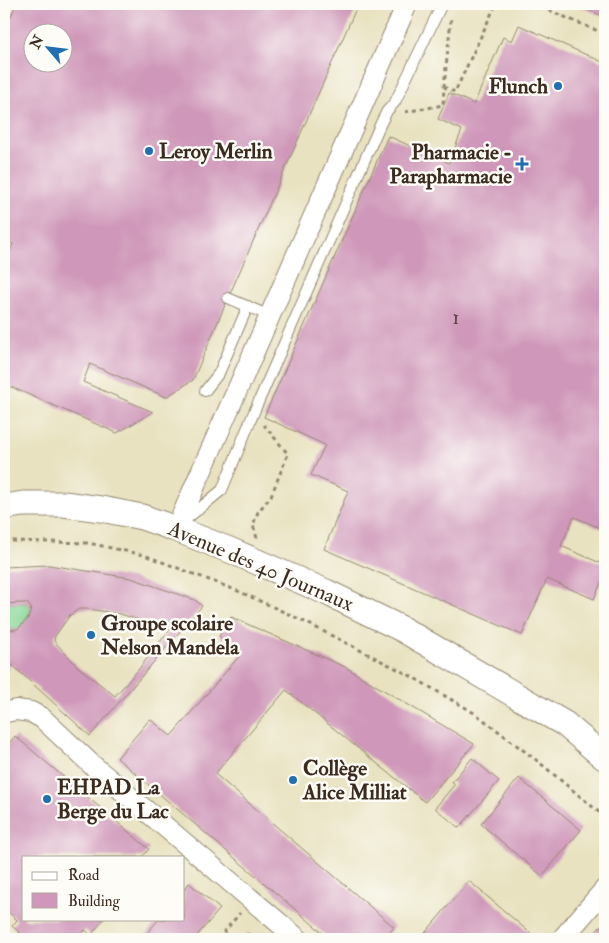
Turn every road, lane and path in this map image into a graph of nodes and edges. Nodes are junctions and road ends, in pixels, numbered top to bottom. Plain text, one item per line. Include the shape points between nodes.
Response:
1 (407, 4) edge
2 (442, 4) edge
3 (496, 4) edge
4 (534, 4) edge
5 (452, 13) dead end
6 (605, 34) edge
7 (444, 87) junction
8 (397, 113) dead end
9 (228, 298) dead end
10 (248, 306) junction
11 (270, 316) junction
12 (205, 391) dead end
13 (258, 418) dead end
14 (7, 504) edge
15 (176, 528) junction
16 (257, 538) dead end
17 (4, 542) edge
18 (500, 687) junction
19 (4, 714) edge
20 (605, 758) edge
21 (605, 776) edge
22 (605, 817) edge
23 (605, 889) edge
24 (251, 901) junction
25 (218, 939) edge
26 (298, 939) edge
27 (562, 939) edge

1 - 11 street
2 - 15 lane via 395,102 380,125 222,490
3 - 7 path via 455,92
4 - 6 path
5 - 7 path
7 - 8 path via 443,106
9 - 10 lane
10 - 11 lane
10 - 12 lane via 219,373
11 - 15 street
13 - 16 path via 288,454 271,496 258,512 253,525
14 - 15 street, Avenue des 40 Journaux via 64,504 101,509
15 - 18 street, Avenue des 40 Journaux via 358,607 451,656
17 - 22 path via 88,543 144,555 231,587 409,675 476,714
18 - 20 street, Avenue des 40 Journaux via 565,724
18 - 21 street, Avenue des 40 Journaux
19 - 24 street via 16,710 42,718
23 - 27 street
24 - 25 path
24 - 26 street

